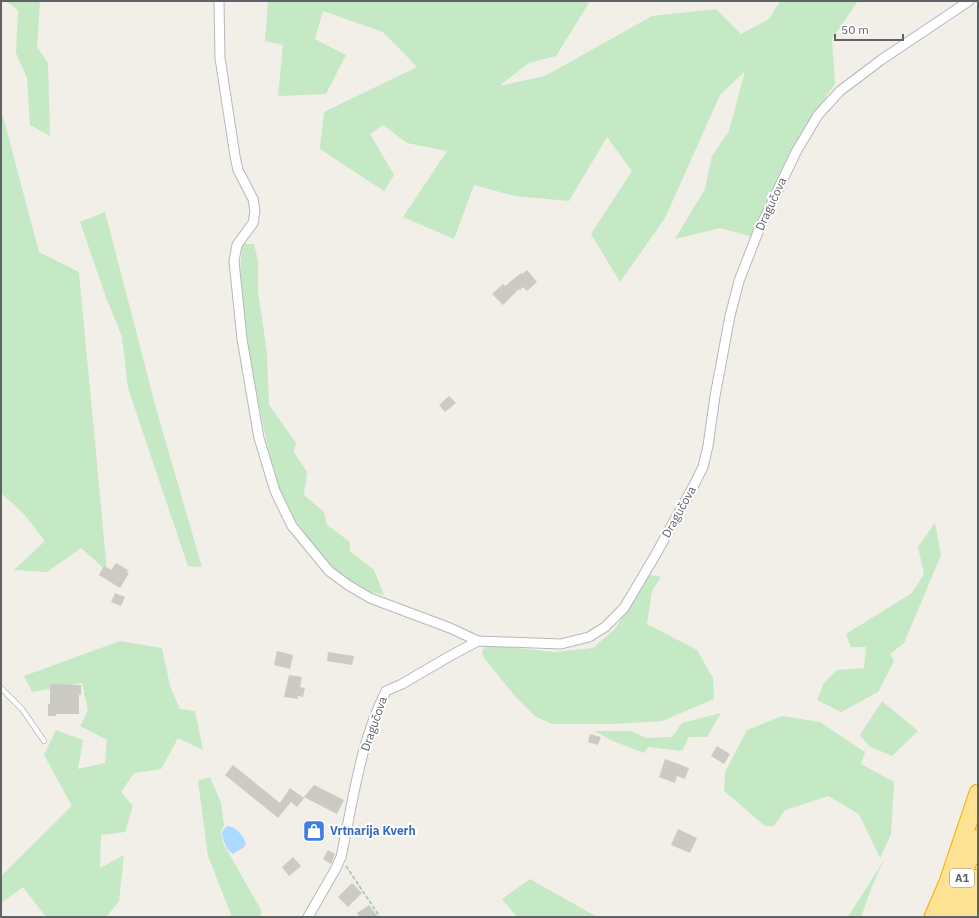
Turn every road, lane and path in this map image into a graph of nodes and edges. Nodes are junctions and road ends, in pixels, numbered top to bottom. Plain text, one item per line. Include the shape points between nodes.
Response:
1 (219, 1) edge
2 (968, 1) edge
3 (478, 641) junction
4 (1, 688) edge
5 (44, 741) dead end
6 (978, 793) edge
7 (978, 838) edge
8 (341, 857) junction
9 (978, 878) edge
10 (978, 910) edge
11 (308, 917) edge
12 (380, 917) edge
13 (933, 917) edge
14 (946, 917) edge
15 (962, 917) edge
16 (975, 917) edge

1 - 3 street via 220,58 235,156 255,211 253,223 237,245 234,261 242,339 259,438 275,491 292,526 329,571 370,598
2 - 3 street, Dragučova via 840,91 818,115 796,152 758,232 739,281 730,316 703,466 624,608 605,627 589,638 561,644
3 - 8 street, Dragučova via 386,691 363,752
4 - 5 lane via 22,708
6 - 13 highway via 948,882
7 - 14 highway, A1
8 - 11 street, Dragučova
8 - 12 path
9 - 15 highway, A1
10 - 16 highway

